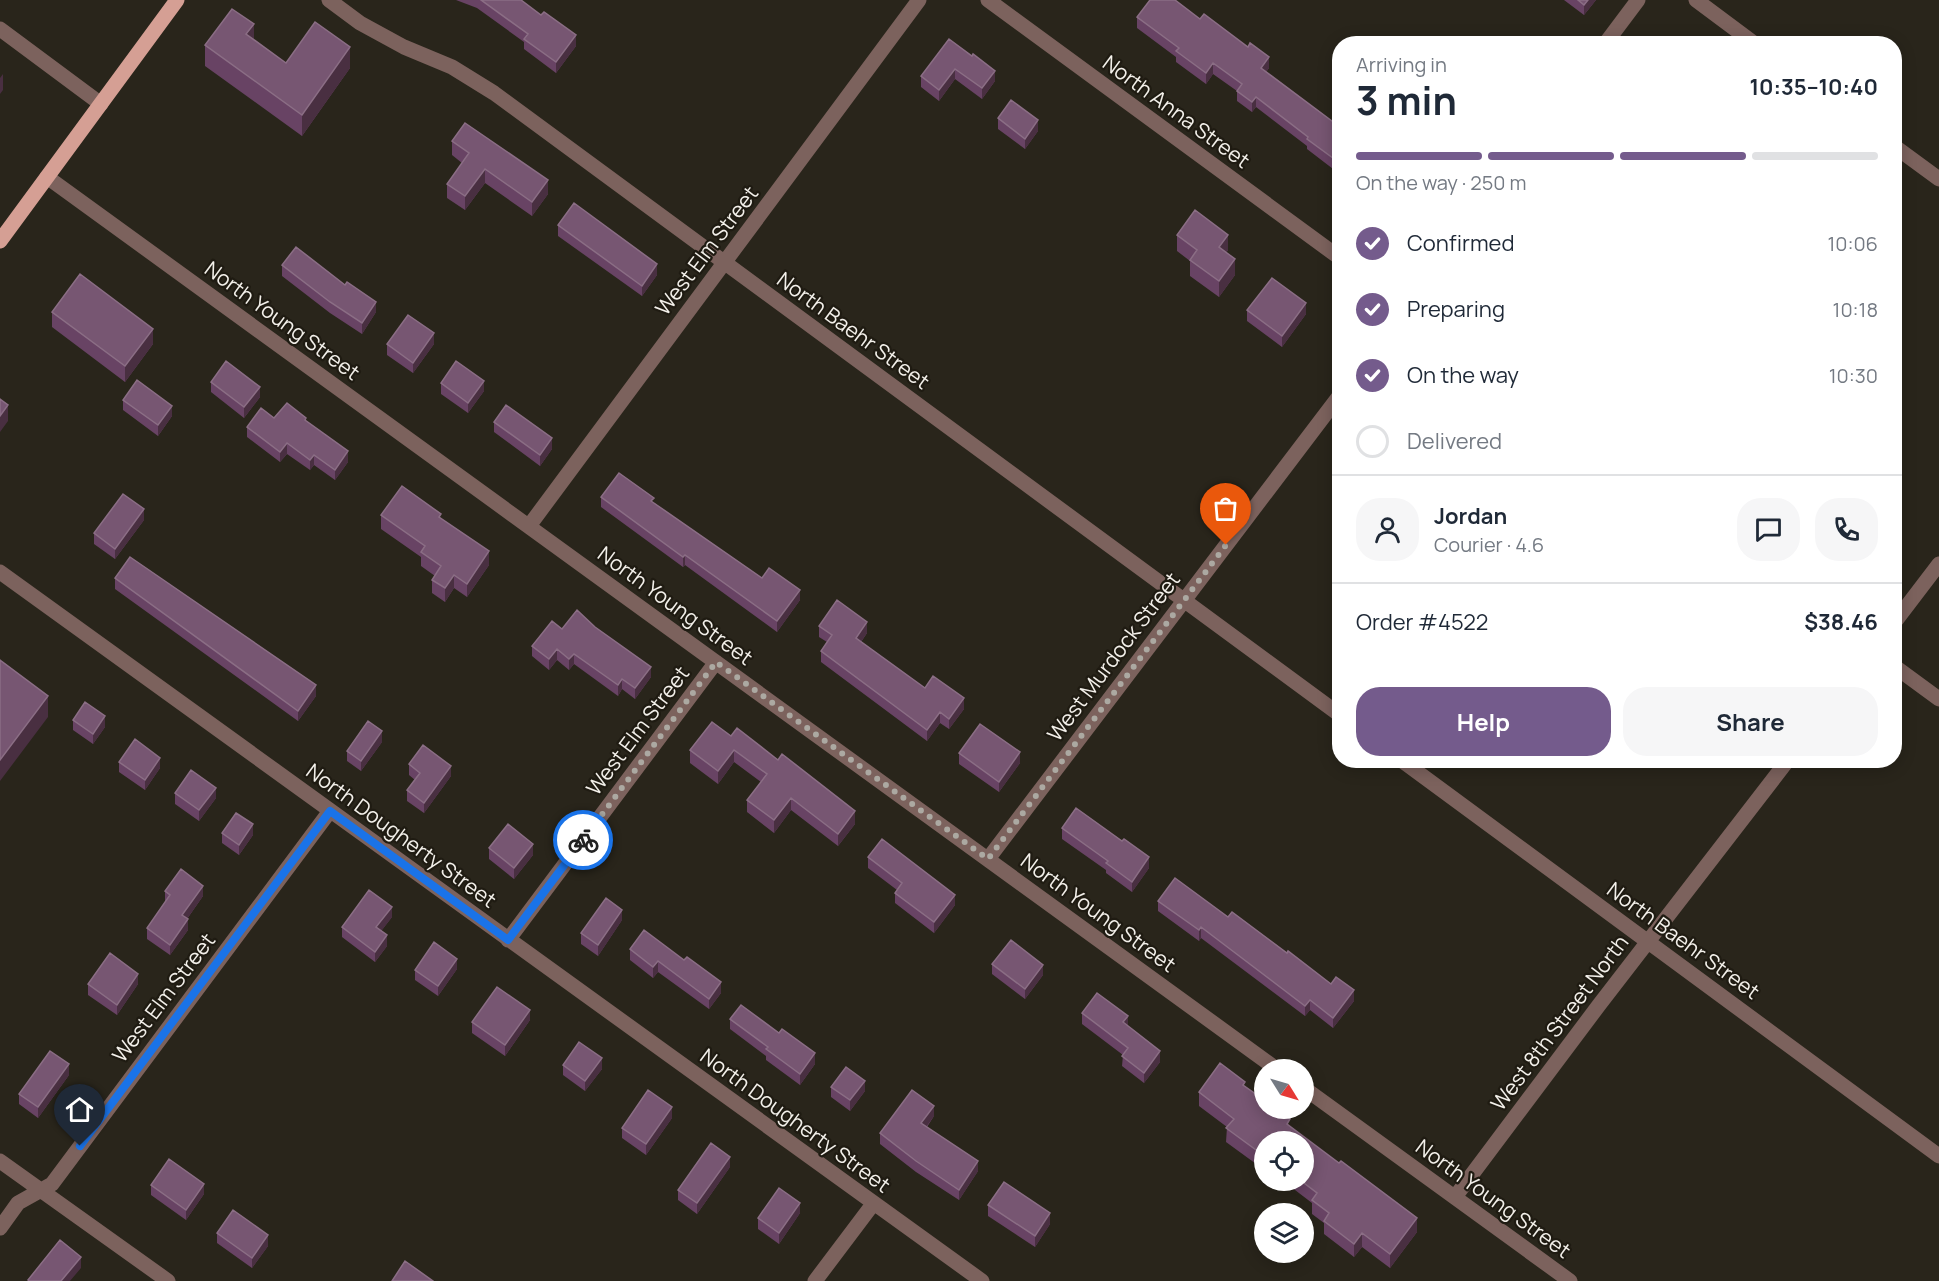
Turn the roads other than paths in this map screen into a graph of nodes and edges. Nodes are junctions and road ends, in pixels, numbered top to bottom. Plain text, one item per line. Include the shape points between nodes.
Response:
1 (177, 0) edge
2 (329, 0) edge
3 (919, 0) edge
4 (988, 0) edge
5 (1638, 0) edge
6 (1695, 0) edge
7 (0, 29) edge
8 (1611, 36) edge
9 (1744, 36) edge
10 (101, 104) junction
11 (1902, 152) edge
12 (47, 177) junction
13 (1939, 179) edge
14 (0, 241) edge
15 (1332, 252) edge
16 (724, 263) junction
17 (1332, 406) edge
18 (529, 526) junction
19 (1939, 564) edge
20 (0, 572) edge
21 (1184, 601) junction
22 (1902, 613) edge
23 (716, 662) junction
24 (1902, 672) edge
25 (1939, 699) edge
26 (1332, 709) edge
27 (1412, 768) edge
28 (1782, 768) edge
29 (330, 811) junction
30 (988, 859) junction
31 (508, 940) junction
32 (1648, 942) junction
33 (1263, 1059) edge
34 (1314, 1095) edge
35 (1939, 1156) edge
36 (0, 1161) edge
37 (40, 1190) junction
38 (1455, 1197) junction
39 (873, 1203) junction
40 (0, 1228) edge
41 (168, 1281) edge
42 (816, 1281) edge
43 (982, 1281) edge
44 (1570, 1281) edge

1 - 10 main road
2 - 16 street, North Baehr Street via 360,23 452,67 495,93
3 - 16 street, West Elm Street
4 - 15 street, North Anna Street
5 - 8 street
6 - 9 street
7 - 10 street
10 - 12 main road
11 - 13 street
12 - 14 main road
12 - 18 street, North Young Street
16 - 18 street, West Elm Street
16 - 21 street, North Baehr Street
17 - 21 street, West Murdock Street
18 - 23 street, North Young Street
19 - 22 street
20 - 29 street, North Dougherty Street
21 - 26 street, North Baehr Street
21 - 30 street, West Murdock Street
23 - 30 street, North Young Street
23 - 31 street, West Elm Street
24 - 25 street
27 - 32 street, North Baehr Street
28 - 32 street, West 8th Street North
29 - 31 street, North Dougherty Street
29 - 37 street, West Elm Street via 52,1184
30 - 33 street, North Young Street
31 - 39 street, North Dougherty Street
32 - 35 street, North Baehr Street
32 - 38 street, West 8th Street North
34 - 38 street, North Young Street
36 - 37 street
37 - 40 street, West Elm Street via 18,1203
37 - 41 street
38 - 44 street, North Young Street
39 - 42 street
39 - 43 street, North Dougherty Street

